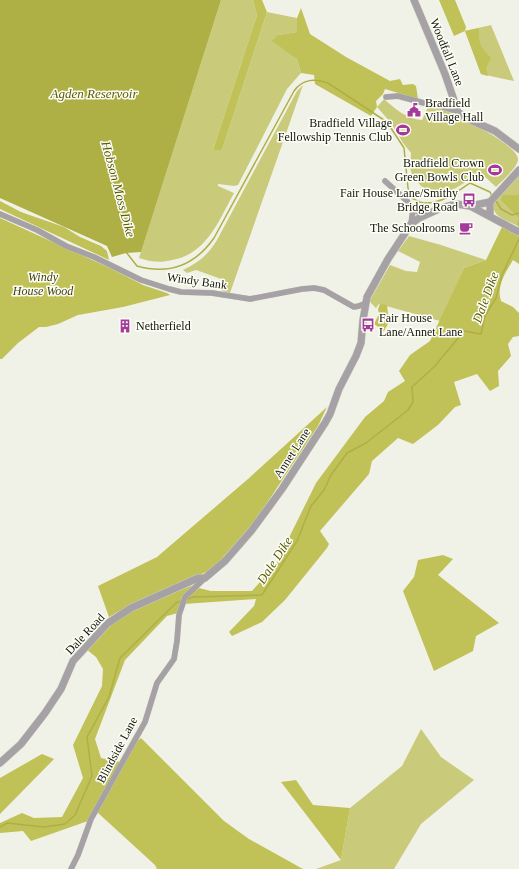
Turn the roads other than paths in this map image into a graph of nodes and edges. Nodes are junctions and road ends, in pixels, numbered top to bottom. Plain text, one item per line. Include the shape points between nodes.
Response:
1 (414, 0) edge
2 (386, 97) dead end
3 (458, 112) junction
4 (519, 149) edge
5 (519, 170) edge
6 (385, 181) dead end
7 (491, 202) junction
8 (470, 206) junction
9 (413, 210) junction
10 (0, 214) edge
11 (427, 214) junction
12 (490, 216) junction
13 (411, 224) junction
14 (516, 230) edge
15 (366, 303) junction
16 (354, 306) junction
17 (363, 318) junction
18 (205, 578) junction
19 (0, 763) edge
20 (71, 869) edge

1 - 3 street, Woodfall Lane
2 - 3 street via 398,96
3 - 4 street via 495,131
5 - 7 street
6 - 9 street
7 - 8 street
7 - 12 street
8 - 11 street via 456,204
8 - 12 street
9 - 11 street
9 - 13 street
10 - 16 street, Windy Bank via 141,280 180,292 212,293 250,299 314,288 324,290
11 - 13 street
12 - 14 street
13 - 15 street, Annet Lane via 388,259
15 - 16 street
15 - 17 street, Annet Lane
16 - 17 street, Windy Bank
17 - 18 street, Annet Lane via 361,343 338,389 325,423 252,530 230,556
18 - 19 street, Dale Road via 198,578 131,608 108,623 73,661 61,689 45,714 21,744
18 - 20 street, Blindside Lane via 185,597 174,659 157,683 145,722 91,819

